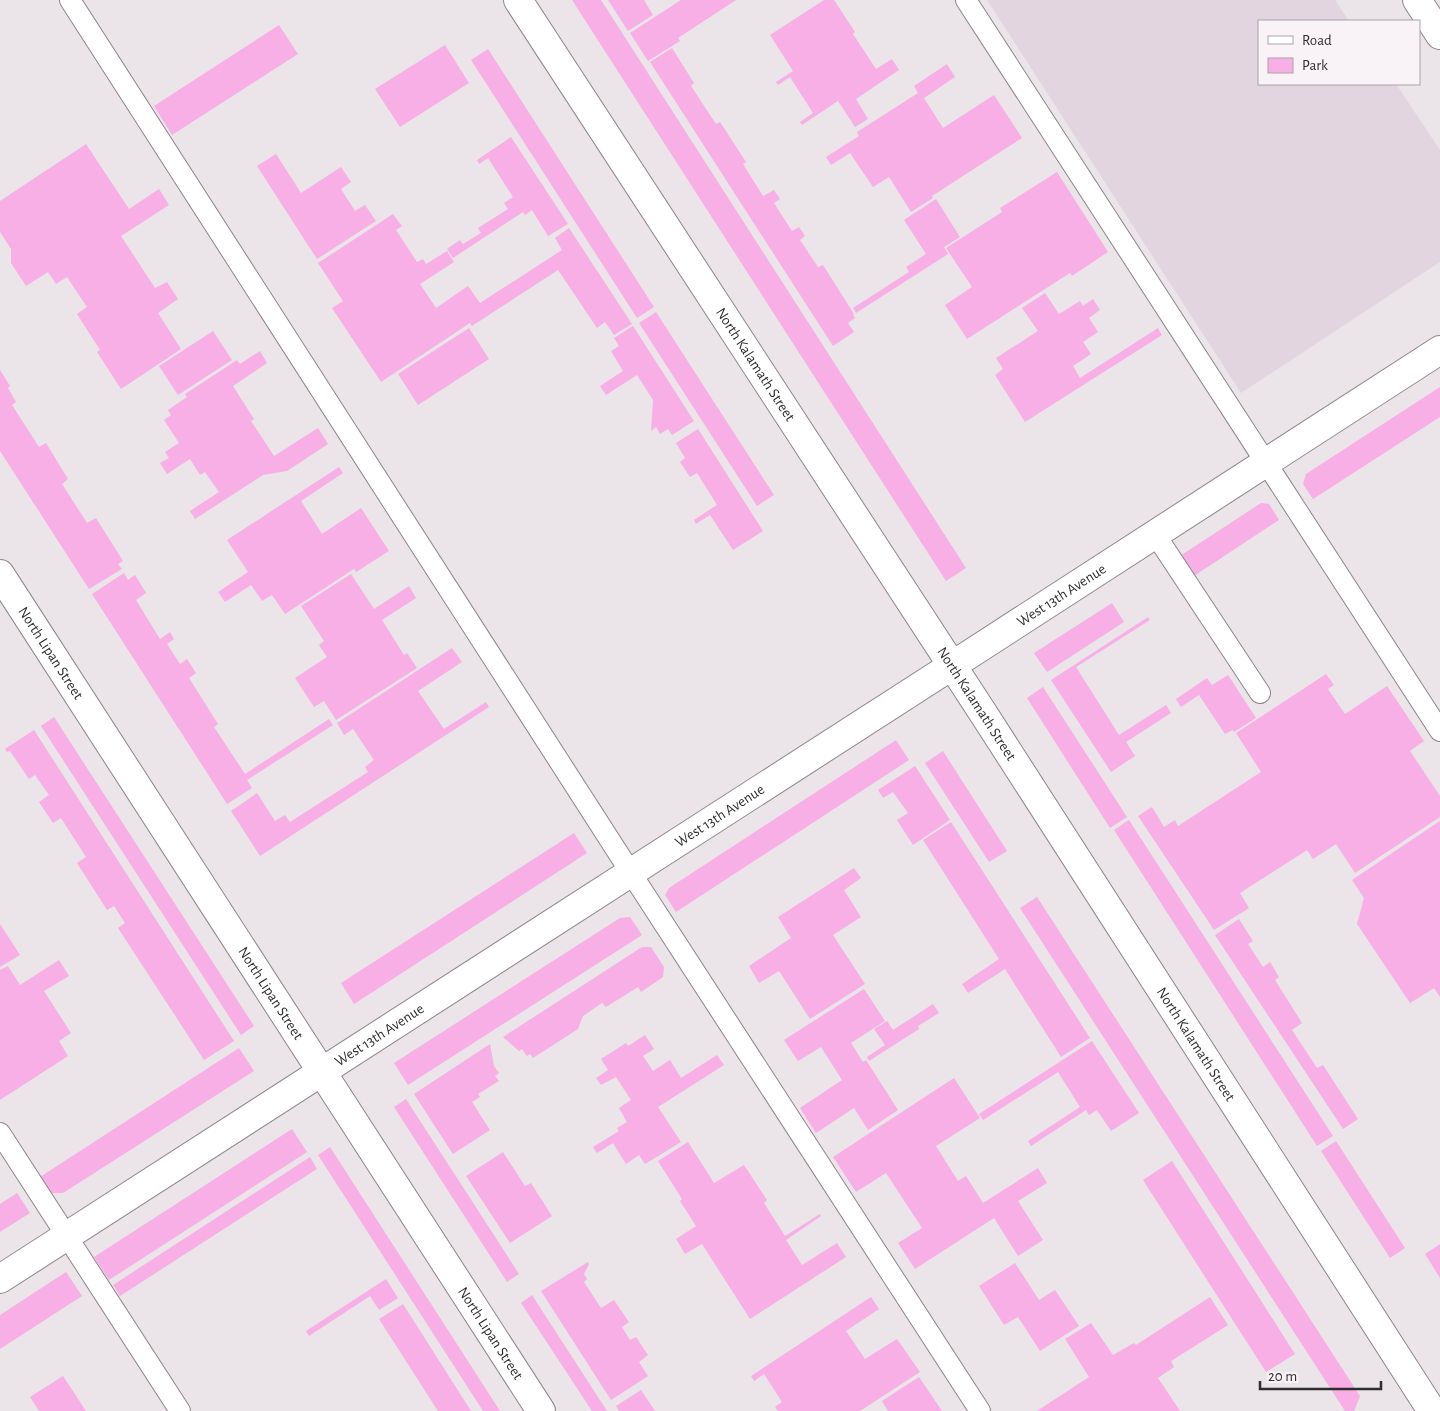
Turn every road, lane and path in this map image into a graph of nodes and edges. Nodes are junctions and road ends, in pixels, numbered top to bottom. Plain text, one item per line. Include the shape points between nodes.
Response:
1 (70, 0) edge
2 (518, 0) edge
3 (966, 0) edge
4 (1417, 0) edge
5 (1440, 35) edge
6 (1440, 350) edge
7 (1266, 462) junction
8 (1155, 534) junction
9 (0, 574) edge
10 (952, 665) junction
11 (1260, 692) dead end
12 (1440, 731) edge
13 (631, 873) junction
14 (322, 1072) junction
15 (0, 1133) edge
16 (67, 1236) junction
17 (0, 1280) edge
18 (180, 1411) edge
19 (542, 1411) edge
20 (980, 1411) edge
21 (1432, 1411) edge

1 - 13 lane
2 - 10 main road, North Kalamath Street
3 - 7 lane
4 - 5 main road
6 - 7 main road, West 13th Avenue
7 - 8 main road, West 13th Avenue
7 - 12 lane
8 - 10 main road, West 13th Avenue
8 - 11 lane
9 - 14 main road, North Lipan Street
10 - 13 main road, West 13th Avenue
10 - 21 main road, North Kalamath Street
13 - 14 main road, West 13th Avenue
13 - 20 lane
14 - 16 main road, West 13th Avenue
14 - 19 main road, North Lipan Street
15 - 16 lane
16 - 17 main road, West 13th Avenue
16 - 18 lane

